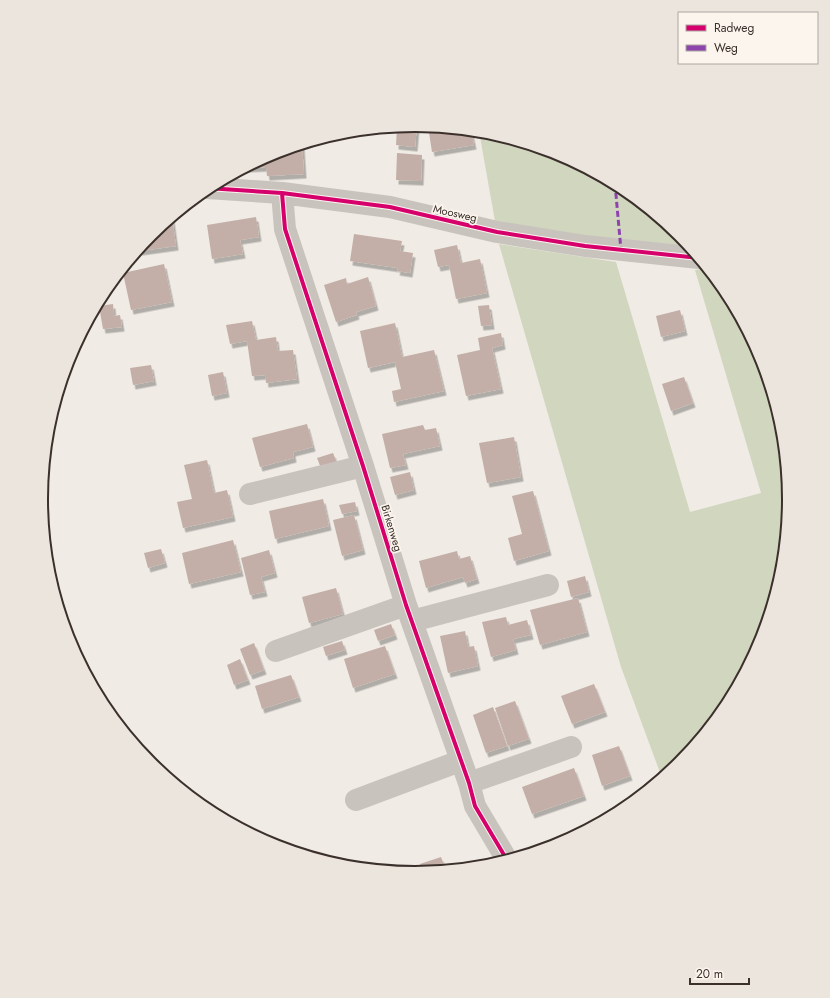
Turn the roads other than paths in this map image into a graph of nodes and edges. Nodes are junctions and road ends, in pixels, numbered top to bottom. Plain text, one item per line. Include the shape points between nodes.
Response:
1 (219, 189) edge
2 (282, 193) junction
3 (691, 257) edge
4 (363, 466) junction
5 (250, 494) dead end
6 (548, 585) dead end
7 (409, 613) junction
8 (276, 651) dead end
9 (571, 747) dead end
10 (460, 761) junction
11 (469, 784) junction
12 (356, 800) dead end
13 (504, 855) edge

1 - 2 street, Moosweg
2 - 3 street, Moosweg via 390,207 497,232 585,246
2 - 4 street, Birkenweg via 285,229
4 - 5 street
4 - 7 street, Birkenweg
6 - 7 street
7 - 8 street
7 - 10 street, Birkenweg
9 - 11 street
10 - 11 street, Birkenweg
10 - 12 street
11 - 13 street, Birkenweg via 475,806

